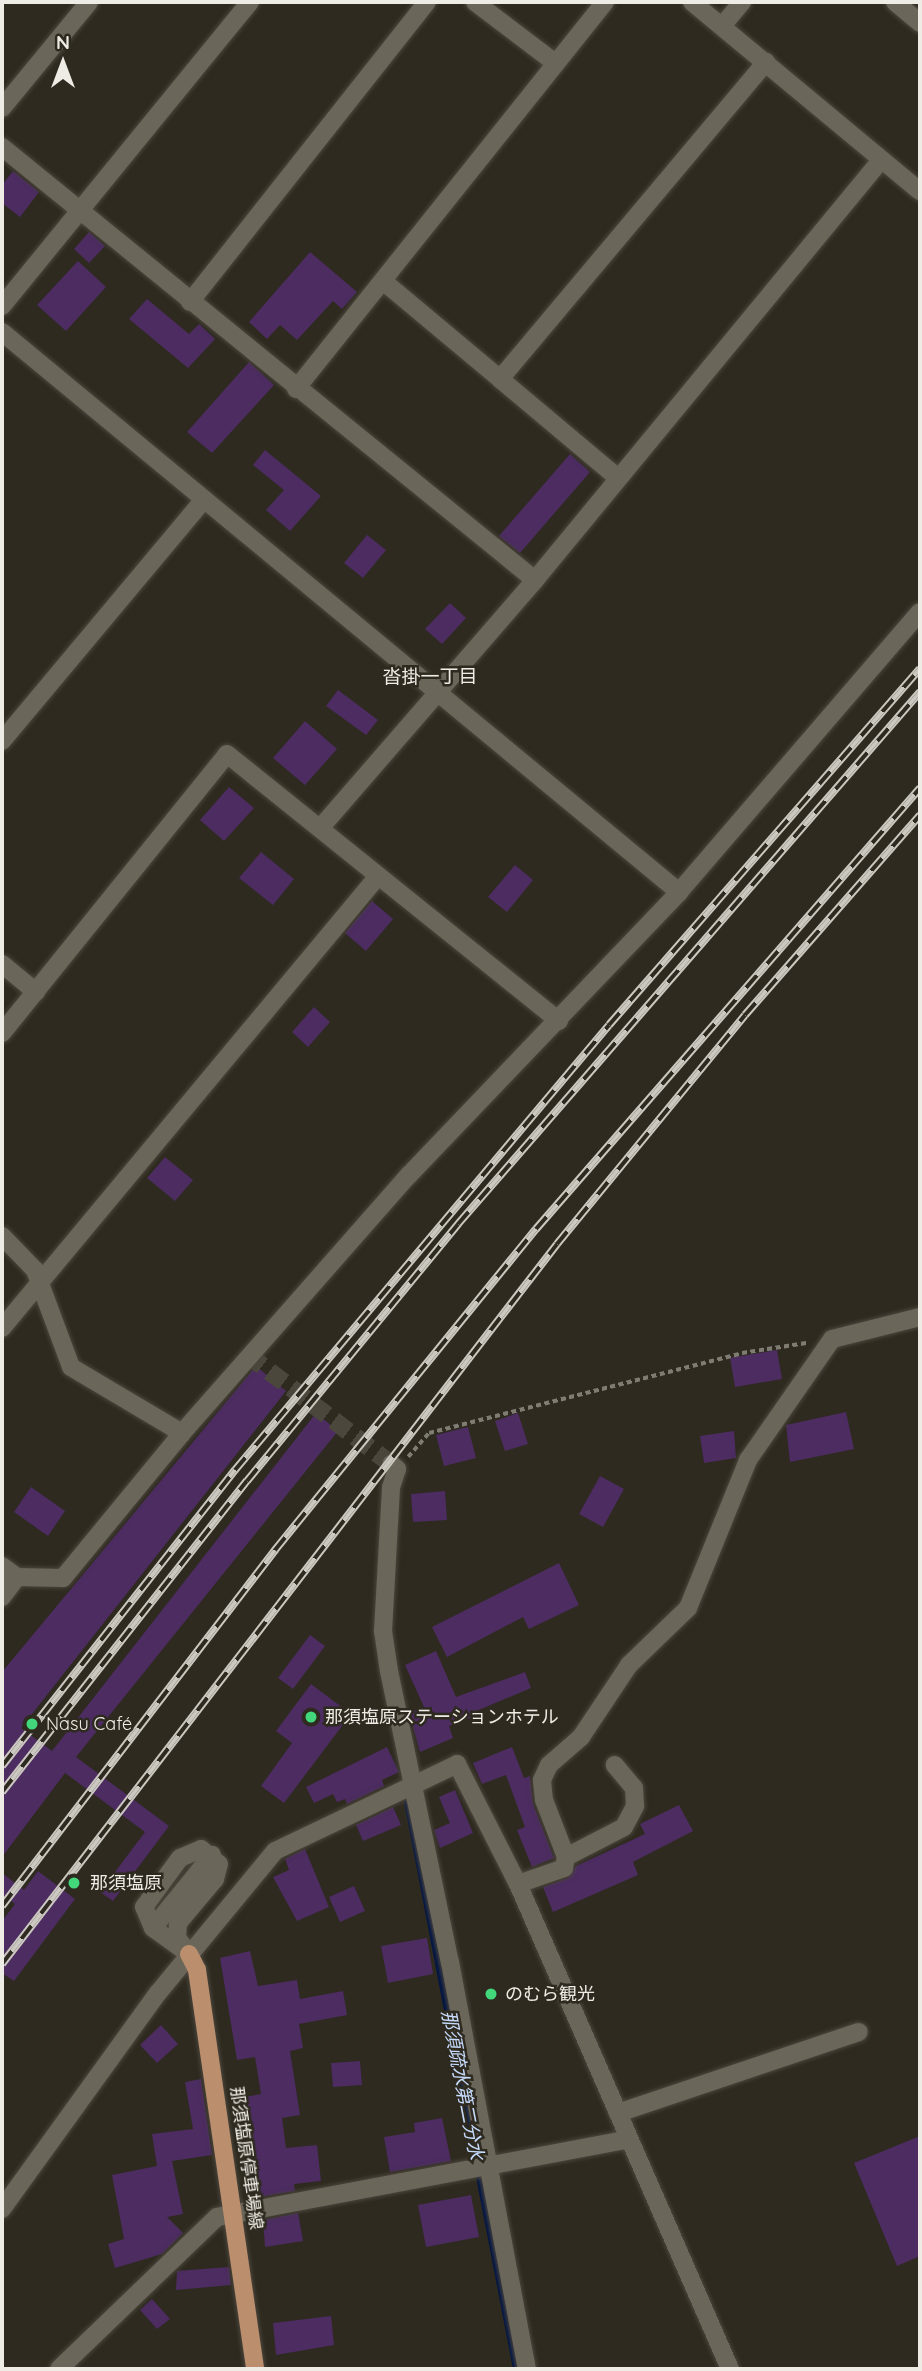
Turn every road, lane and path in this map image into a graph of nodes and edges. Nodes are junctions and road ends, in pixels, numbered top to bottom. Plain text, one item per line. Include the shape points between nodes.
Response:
1 (89, 2) edge
2 (250, 2) edge
3 (427, 2) edge
4 (475, 2) edge
5 (605, 2) edge
6 (692, 2) edge
7 (742, 2) edge
8 (895, 2) edge
9 (920, 23) edge
10 (722, 26) junction
11 (554, 62) junction
12 (766, 62) junction
13 (2, 108) edge
14 (2, 147) edge
15 (881, 160) junction
16 (920, 191) edge
17 (80, 212) junction
18 (383, 281) junction
19 (190, 302) junction
20 (2, 306) edge
21 (2, 332) edge
22 (500, 379) junction
23 (296, 389) junction
24 (618, 478) junction
25 (202, 502) junction
26 (535, 580) junction
27 (920, 612) edge
28 (439, 692) junction
29 (2, 741) edge
30 (322, 826) junction
31 (379, 876) junction
32 (678, 892) junction
33 (2, 964) edge
34 (36, 992) junction
35 (559, 1021) junction
36 (2, 1032) edge
37 (2, 1236) edge
38 (38, 1282) junction
39 (920, 1317) edge
40 (2, 1328) edge
41 (832, 1339) junction
42 (182, 1433) junction
43 (394, 1467) joint
44 (2, 1566) edge
45 (17, 1577) junction
46 (2, 1597) edge
47 (615, 1765) dead end
48 (413, 1782) junction
49 (566, 1857) junction
50 (518, 1884) junction
51 (189, 1954) junction
52 (859, 2032) dead end
53 (618, 2113) junction
54 (629, 2139) junction
55 (490, 2168) junction
56 (2, 2209) edge
57 (233, 2214) junction
58 (59, 2369) edge
59 (255, 2369) edge
60 (527, 2369) edge
61 (730, 2369) edge

1 - 13 street
2 - 17 street
3 - 19 street
4 - 11 street
5 - 11 street
6 - 10 street
7 - 10 street
8 - 9 street
10 - 12 street
11 - 18 street
12 - 15 street
12 - 22 street
14 - 17 street
15 - 16 street
15 - 24 street
17 - 19 street
17 - 20 street
18 - 22 street
18 - 23 street
19 - 23 street
21 - 25 street
22 - 24 street
23 - 26 street
24 - 26 street
25 - 28 street
25 - 29 street
26 - 28 street
27 - 32 street
28 - 30 street
28 - 32 street
30 - 31 street
30 - 34 street via 227,754
31 - 35 street
31 - 38 street
32 - 35 street
33 - 34 street
34 - 36 street
35 - 42 street via 409,1175
37 - 38 street via 35,1270
38 - 40 street
38 - 42 street via 71,1367
39 - 41 street
41 - 43 path via 742,1353 429,1433
41 - 49 street via 748,1460 688,1608 629,1665 581,1737 549,1765 542,1780 544,1800
42 - 45 street via 63,1578
43 - 48 street via 383,1631
44 - 45 street
45 - 46 street
47 - 49 street via 634,1788 635,1806 624,1827
48 - 50 street via 457,1764
48 - 51 street via 275,1851
48 - 55 street
49 - 50 street via 564,1868
50 - 53 street
51 - 51 street via 153,1928 144,1907 165,1875 192,1850 212,1856 219,1864 215,1879 175,1931
51 - 56 street
51 - 57 main road, 那須塩原停車場線 via 197,1970
52 - 53 street
53 - 54 street
54 - 55 street
54 - 61 street
55 - 57 street
55 - 60 street
57 - 58 street via 217,2217
57 - 59 main road, 那須塩原停車場線

